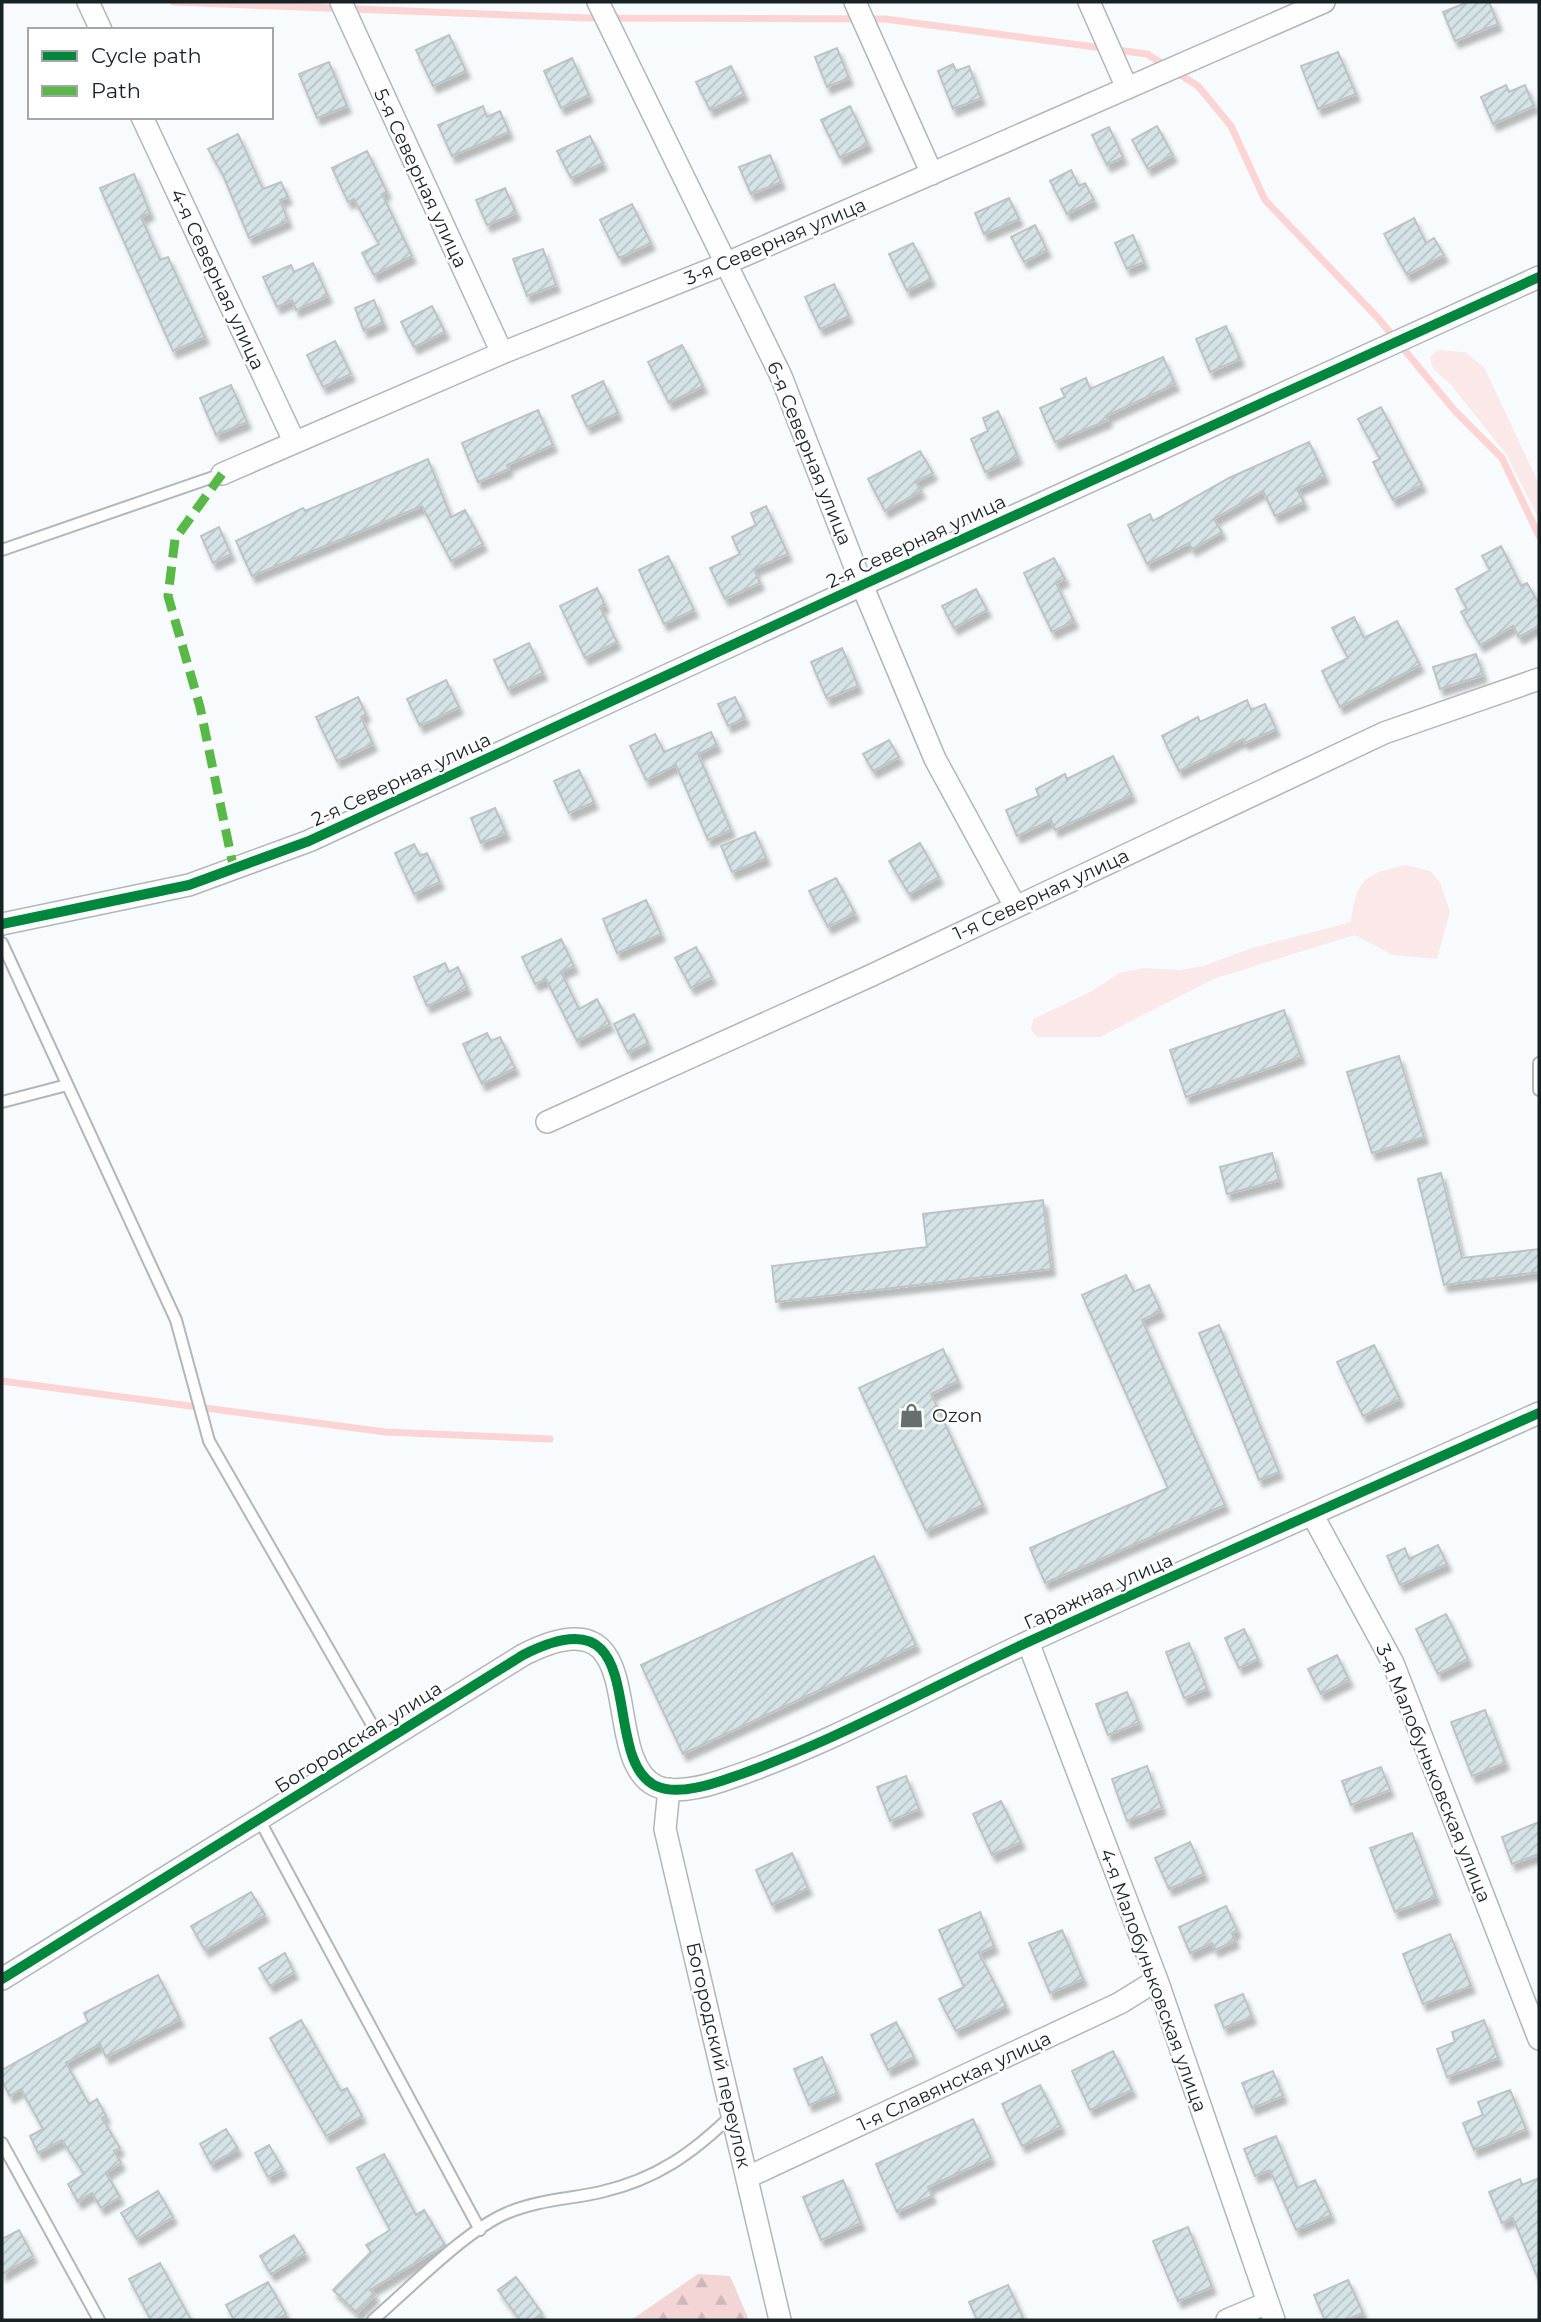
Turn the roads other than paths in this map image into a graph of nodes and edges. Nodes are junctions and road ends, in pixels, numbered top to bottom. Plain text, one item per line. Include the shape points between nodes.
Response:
1 (88, 2) edge
2 (341, 2) edge
3 (598, 2) edge
4 (855, 2) edge
5 (1089, 2) edge
6 (1322, 2) edge
7 (100, 28) edge
8 (1127, 88) junction
9 (143, 119) edge
10 (932, 174) junction
11 (727, 263) junction
12 (1539, 277) edge
13 (502, 353) junction
14 (294, 441) junction
15 (222, 474) joint
16 (2, 550) edge
17 (862, 585) junction
18 (1539, 679) edge
19 (1015, 906) junction
20 (2, 924) edge
21 (2, 943) edge
22 (1539, 1063) edge
23 (67, 1085) junction
24 (1539, 1090) edge
25 (2, 1102) edge
26 (547, 1122) dead end
27 (1539, 1413) edge
28 (1312, 1514) junction
29 (1028, 1642) junction
30 (382, 1742) junction
31 (668, 1789) junction
32 (259, 1819) junction
33 (2, 1979) edge
34 (1157, 1980) junction
35 (1539, 2039) edge
36 (733, 2114) junction
37 (2, 2143) edge
38 (748, 2177) junction
39 (480, 2230) junction
40 (1270, 2312) edge
41 (97, 2320) edge
42 (373, 2320) edge
43 (780, 2320) edge
44 (1227, 2320) edge

1 - 7 street
2 - 13 street, 5-я Северная улица
3 - 11 street, 6-я Северная улица
4 - 10 street
5 - 8 street
6 - 8 street, 3-я Северная улица
8 - 10 street, 3-я Северная улица
9 - 14 street, 4-я Северная улица
10 - 11 street, 3-я Северная улица
11 - 13 street, 3-я Северная улица
11 - 17 street, 6-я Северная улица via 780,376
12 - 17 street, 2-я Северная улица
13 - 14 street, 3-я Северная улица
14 - 15 street, 3-я Северная улица
15 - 16 lane
17 - 19 street, 6-я Северная улица via 936,759
17 - 20 street, 2-я Северная улица via 309,841 189,884
18 - 19 street, 1-я Северная улица via 1384,733
19 - 26 street, 1-я Северная улица
21 - 23 lane
22 - 24 lane
23 - 25 lane
23 - 30 lane via 176,1320 209,1441
27 - 28 street, Гаражная улица
28 - 29 street, Гаражная улица
28 - 35 street, 3-я Малобуньковская улица via 1393,1663
29 - 31 street, Гаражная улица via 739,1775 713,1784
29 - 34 street, 4-я Малобуньковская улица
30 - 31 street, Богородская улица via 523,1655 552,1640 567,1638 585,1642 606,1656 639,1771 654,1785
30 - 32 street, Богородская улица
31 - 36 street, Богородский переулок via 665,1829
32 - 33 street, Богородская улица
32 - 39 lane
34 - 38 street, 1-я Славянская улица via 1120,2003
34 - 40 street, 4-я Малобуньковская улица
36 - 38 street, Богородский переулок
36 - 39 lane via 696,2150 652,2174 602,2192 505,2213
37 - 41 lane
38 - 43 street, Богородский переулок
39 - 42 lane
40 - 44 street

